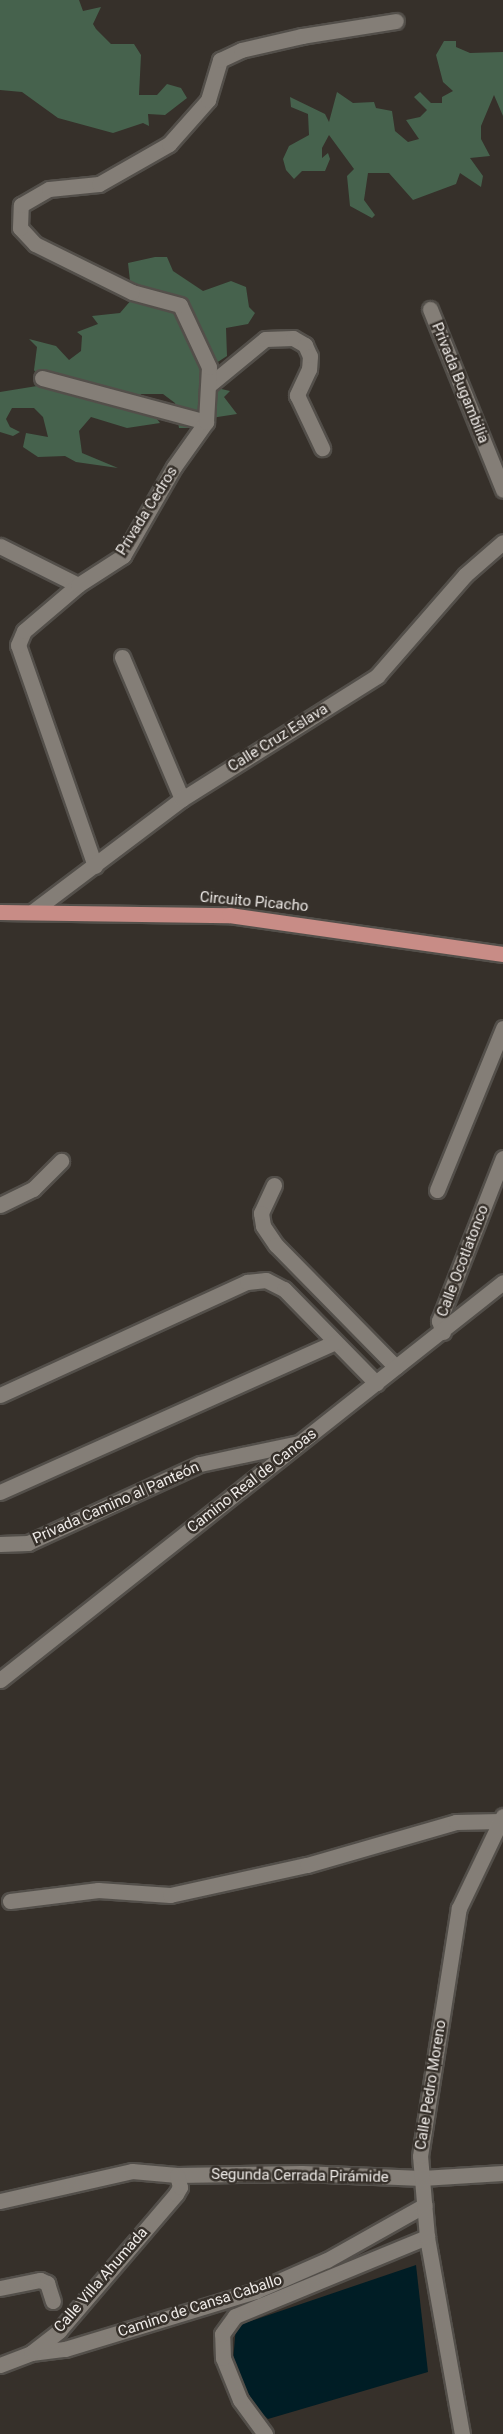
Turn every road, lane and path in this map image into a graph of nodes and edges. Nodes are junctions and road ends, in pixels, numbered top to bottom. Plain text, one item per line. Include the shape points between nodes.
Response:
1 (396, 21) dead end
2 (430, 309) dead end
3 (42, 378) dead end
4 (208, 386) junction
5 (206, 422) junction
6 (322, 448) dead end
7 (503, 490) edge
8 (503, 542) edge
9 (0, 546) edge
10 (78, 585) junction
11 (122, 657) dead end
12 (182, 799) junction
13 (95, 866) junction
14 (0, 912) edge
15 (32, 912) junction
16 (503, 954) edge
17 (503, 1028) edge
18 (503, 1158) edge
19 (61, 1161) dead end
20 (274, 1185) dead end
21 (436, 1190) dead end
22 (0, 1205) edge
23 (503, 1282) edge
24 (443, 1332) junction
25 (335, 1342) junction
26 (396, 1367) junction
27 (376, 1383) junction
28 (0, 1395) edge
29 (303, 1442) junction
30 (0, 1492) edge
31 (0, 1544) edge
32 (0, 1680) edge
33 (502, 1819) edge
34 (10, 1901) dead end
35 (503, 2173) edge
36 (177, 2175) junction
37 (422, 2178) junction
38 (0, 2201) edge
39 (425, 2205) junction
40 (427, 2237) junction
41 (0, 2288) edge
42 (53, 2301) dead end
43 (31, 2353) junction
44 (0, 2365) edge
45 (265, 2434) edge
46 (462, 2434) edge

1 - 4 street via 302,36 242,50 220,60 208,100 169,144 99,184 49,189 21,205 20,228 35,244 132,292 180,305 209,367
2 - 7 street, Privada Bugambilia
3 - 5 street
4 - 5 street
4 - 6 street via 265,339 293,338 305,345 310,356 309,369 297,395
5 - 10 street, Privada Cedros via 174,467 123,556
8 - 12 street, Calle Cruz Eslava via 465,575 376,676
9 - 10 street
10 - 13 street, Privada Cedros via 24,631 18,645
11 - 12 street
12 - 13 street, Calle Cruz Eslava
13 - 15 street, Calle Cruz Eslava
14 - 15 main road, Circuito Picacho
15 - 16 main road, Circuito Picacho via 229,915
17 - 21 street
18 - 24 street, Calle Ocotlatonco via 438,1321
19 - 22 street via 33,1189
20 - 26 street via 261,1213 263,1227
23 - 24 street, Camino Real de Canoas
24 - 26 street, Camino Real de Canoas
25 - 27 street
25 - 28 street via 284,1289 266,1280 247,1282
25 - 30 street
26 - 27 street, Camino Real de Canoas
27 - 29 street, Camino Real de Canoas
29 - 31 street, Privada Camino al Panteón via 200,1464 28,1543
29 - 32 street, Camino Real de Canoas
33 - 34 street via 456,1822 307,1864 170,1895 98,1890
33 - 37 street, Calle Pedro Moreno via 459,1908 420,2156
35 - 37 street, Segunda Cerrada Pirámide
36 - 37 street, Segunda Cerrada Pirámide
36 - 38 street, Segunda Cerrada Pirámide via 132,2171
36 - 43 street, Calle Villa Ahumada via 180,2187 176,2194 59,2331
37 - 39 street, Calle Pedro Moreno
39 - 40 street, Calle Pedro Moreno
39 - 43 street, Camino de Cansa Caballo via 327,2260 256,2291 65,2349
40 - 45 street via 235,2316 222,2334 223,2358 240,2400
40 - 46 street, Calle Pedro Moreno
41 - 42 street via 40,2280 47,2283
43 - 44 street, Calle Villa Ahumada

